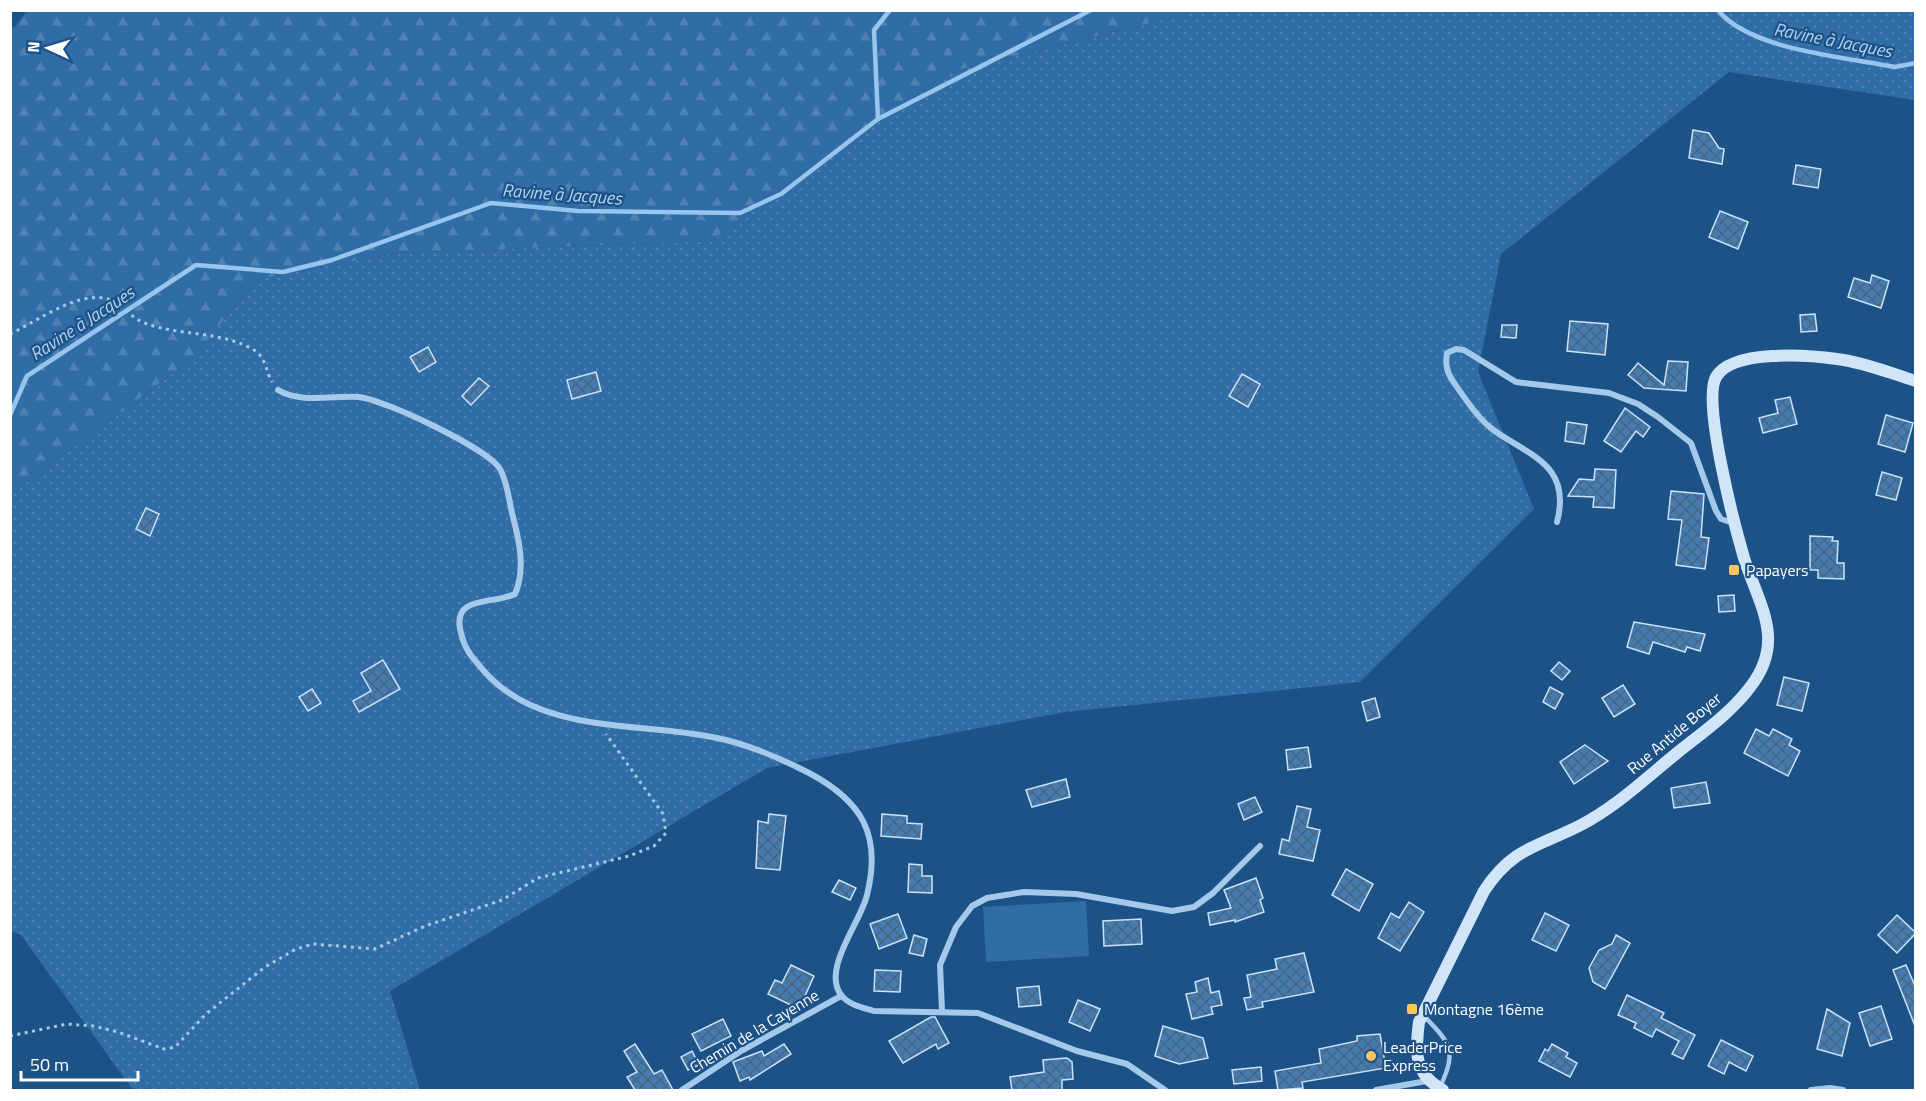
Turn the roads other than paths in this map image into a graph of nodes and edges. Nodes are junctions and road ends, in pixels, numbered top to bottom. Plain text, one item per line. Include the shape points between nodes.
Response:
1 (1916, 381) edge
2 (278, 390) road end
3 (1557, 522) dead end
4 (1733, 523) junction
5 (1260, 846) dead end
6 (841, 996) junction
7 (942, 1011) junction
8 (1422, 1014) junction
9 (1427, 1081) junction
10 (1441, 1089) edge
11 (682, 1090) edge
12 (1165, 1090) edge
13 (1376, 1090) edge
14 (1811, 1090) edge
15 (1843, 1090) edge

1 - 4 main road, Rue Antide Boyer via 1838,359 1768,356 1730,363 1715,378 1711,392
2 - 6 street via 295,396 361,397 386,404 478,449 500,469 520,551 520,581 515,594 467,607 460,615 466,651 492,680 527,705 544,711 723,740 774,756 849,798 863,818 870,845 870,870 867,895 838,960 835,979
3 - 4 street via 1560,488 1552,472 1541,459 1476,414 1447,373 1447,353 1464,350 1516,382 1609,393 1638,404 1691,443 1716,511 1721,519
4 - 8 main road, Rue Antide Boyer via 1767,619 1766,661 1752,686 1727,713 1620,799 1579,826 1543,840 1496,872
5 - 7 street via 1194,907 1172,911 1076,894 1024,892 987,898 972,906 956,927 940,965
6 - 7 street via 874,1011
6 - 11 street, Chemin de la Cayenne via 741,1051
7 - 12 street via 978,1013 1066,1047 1127,1064
8 - 9 main road, Rue Antide Boyer via 1416,1042 1419,1064
8 - 10 lane via 1443,1035 1451,1050
9 - 10 main road
9 - 13 street
14 - 15 street

